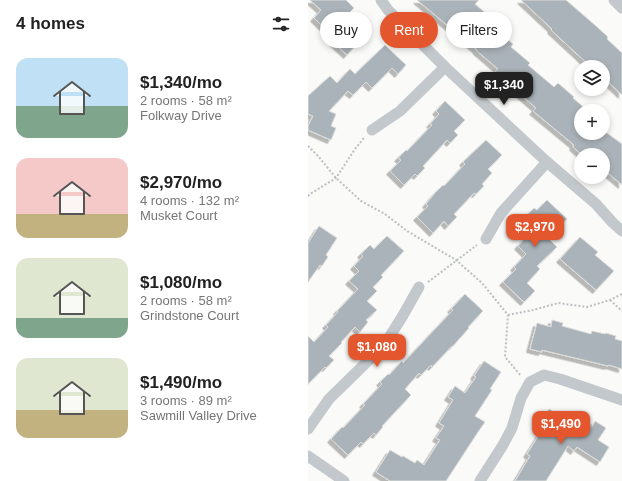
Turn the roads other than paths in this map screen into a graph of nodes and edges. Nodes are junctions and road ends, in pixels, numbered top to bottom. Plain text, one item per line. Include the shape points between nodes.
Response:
1 (381, 0) edge
2 (614, 0) edge
3 (622, 8) edge
4 (445, 67) junction
5 (372, 130) road end
6 (548, 162) junction
7 (622, 231) edge
8 (486, 239) road end
9 (418, 288) road end
10 (622, 400) edge
11 (308, 429) edge
12 (308, 456) edge
13 (344, 481) edge
14 (480, 481) edge

1 - 4 street
2 - 3 street
4 - 5 street via 400,111
4 - 6 street
6 - 7 street via 596,204
6 - 8 street via 501,213
9 - 11 street via 390,336 329,399
10 - 14 street via 560,379 544,376 530,382 521,398 512,428
12 - 13 street

